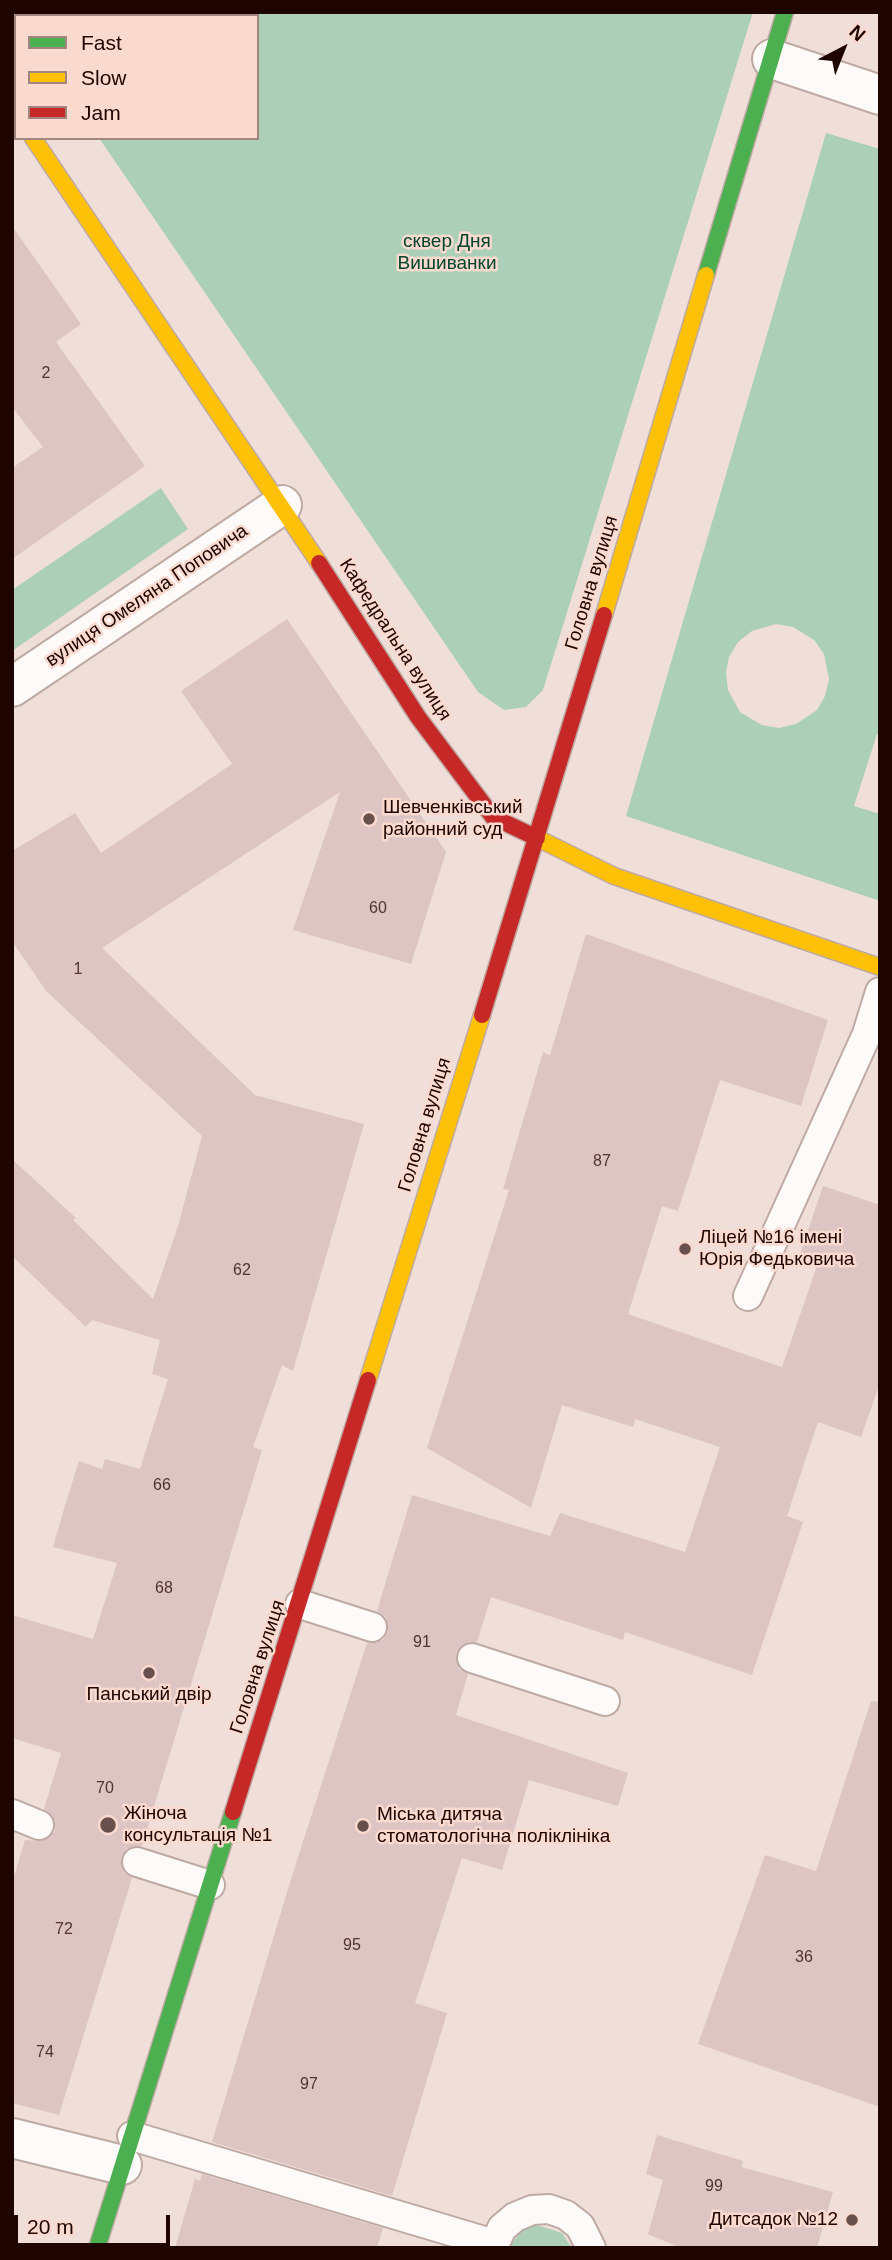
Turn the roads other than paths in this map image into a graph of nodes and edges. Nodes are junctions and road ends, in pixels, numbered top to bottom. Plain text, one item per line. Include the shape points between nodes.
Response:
1 (785, 12) edge
2 (772, 59) junction
3 (880, 95) edge
4 (34, 140) edge
5 (282, 505) junction
6 (12, 687) edge
7 (537, 838) junction
8 (880, 967) edge
9 (880, 992) edge
10 (748, 1296) dead end
11 (300, 1604) junction
12 (372, 1627) dead end
13 (472, 1658) dead end
14 (605, 1701) dead end
15 (12, 1814) edge
16 (39, 1825) dead end
17 (137, 1862) dead end
18 (210, 1885) junction
19 (12, 2138) edge
20 (127, 2150) junction
21 (493, 2246) edge
22 (97, 2248) edge
23 (591, 2248) edge

1 - 2 main road, Головна вулиця
2 - 3 street
2 - 7 main road, Головна вулиця
4 - 5 main road, Кафедральна вулиця
5 - 6 street, вулиця Омеляна Поповича
5 - 7 main road, Кафедральна вулиця via 418,717 493,817
7 - 8 main road, Кафедральна вулиця via 614,876
7 - 11 main road, Головна вулиця
9 - 10 lane via 867,1034
11 - 12 lane
11 - 18 main road, Головна вулиця
13 - 14 lane
15 - 16 lane
17 - 18 lane
18 - 20 main road, Головна вулиця
19 - 20 street
20 - 21 lane
20 - 22 main road, Головна вулиця
21 - 23 lane via 502,2228 515,2217 532,2210 550,2210 580,2226

